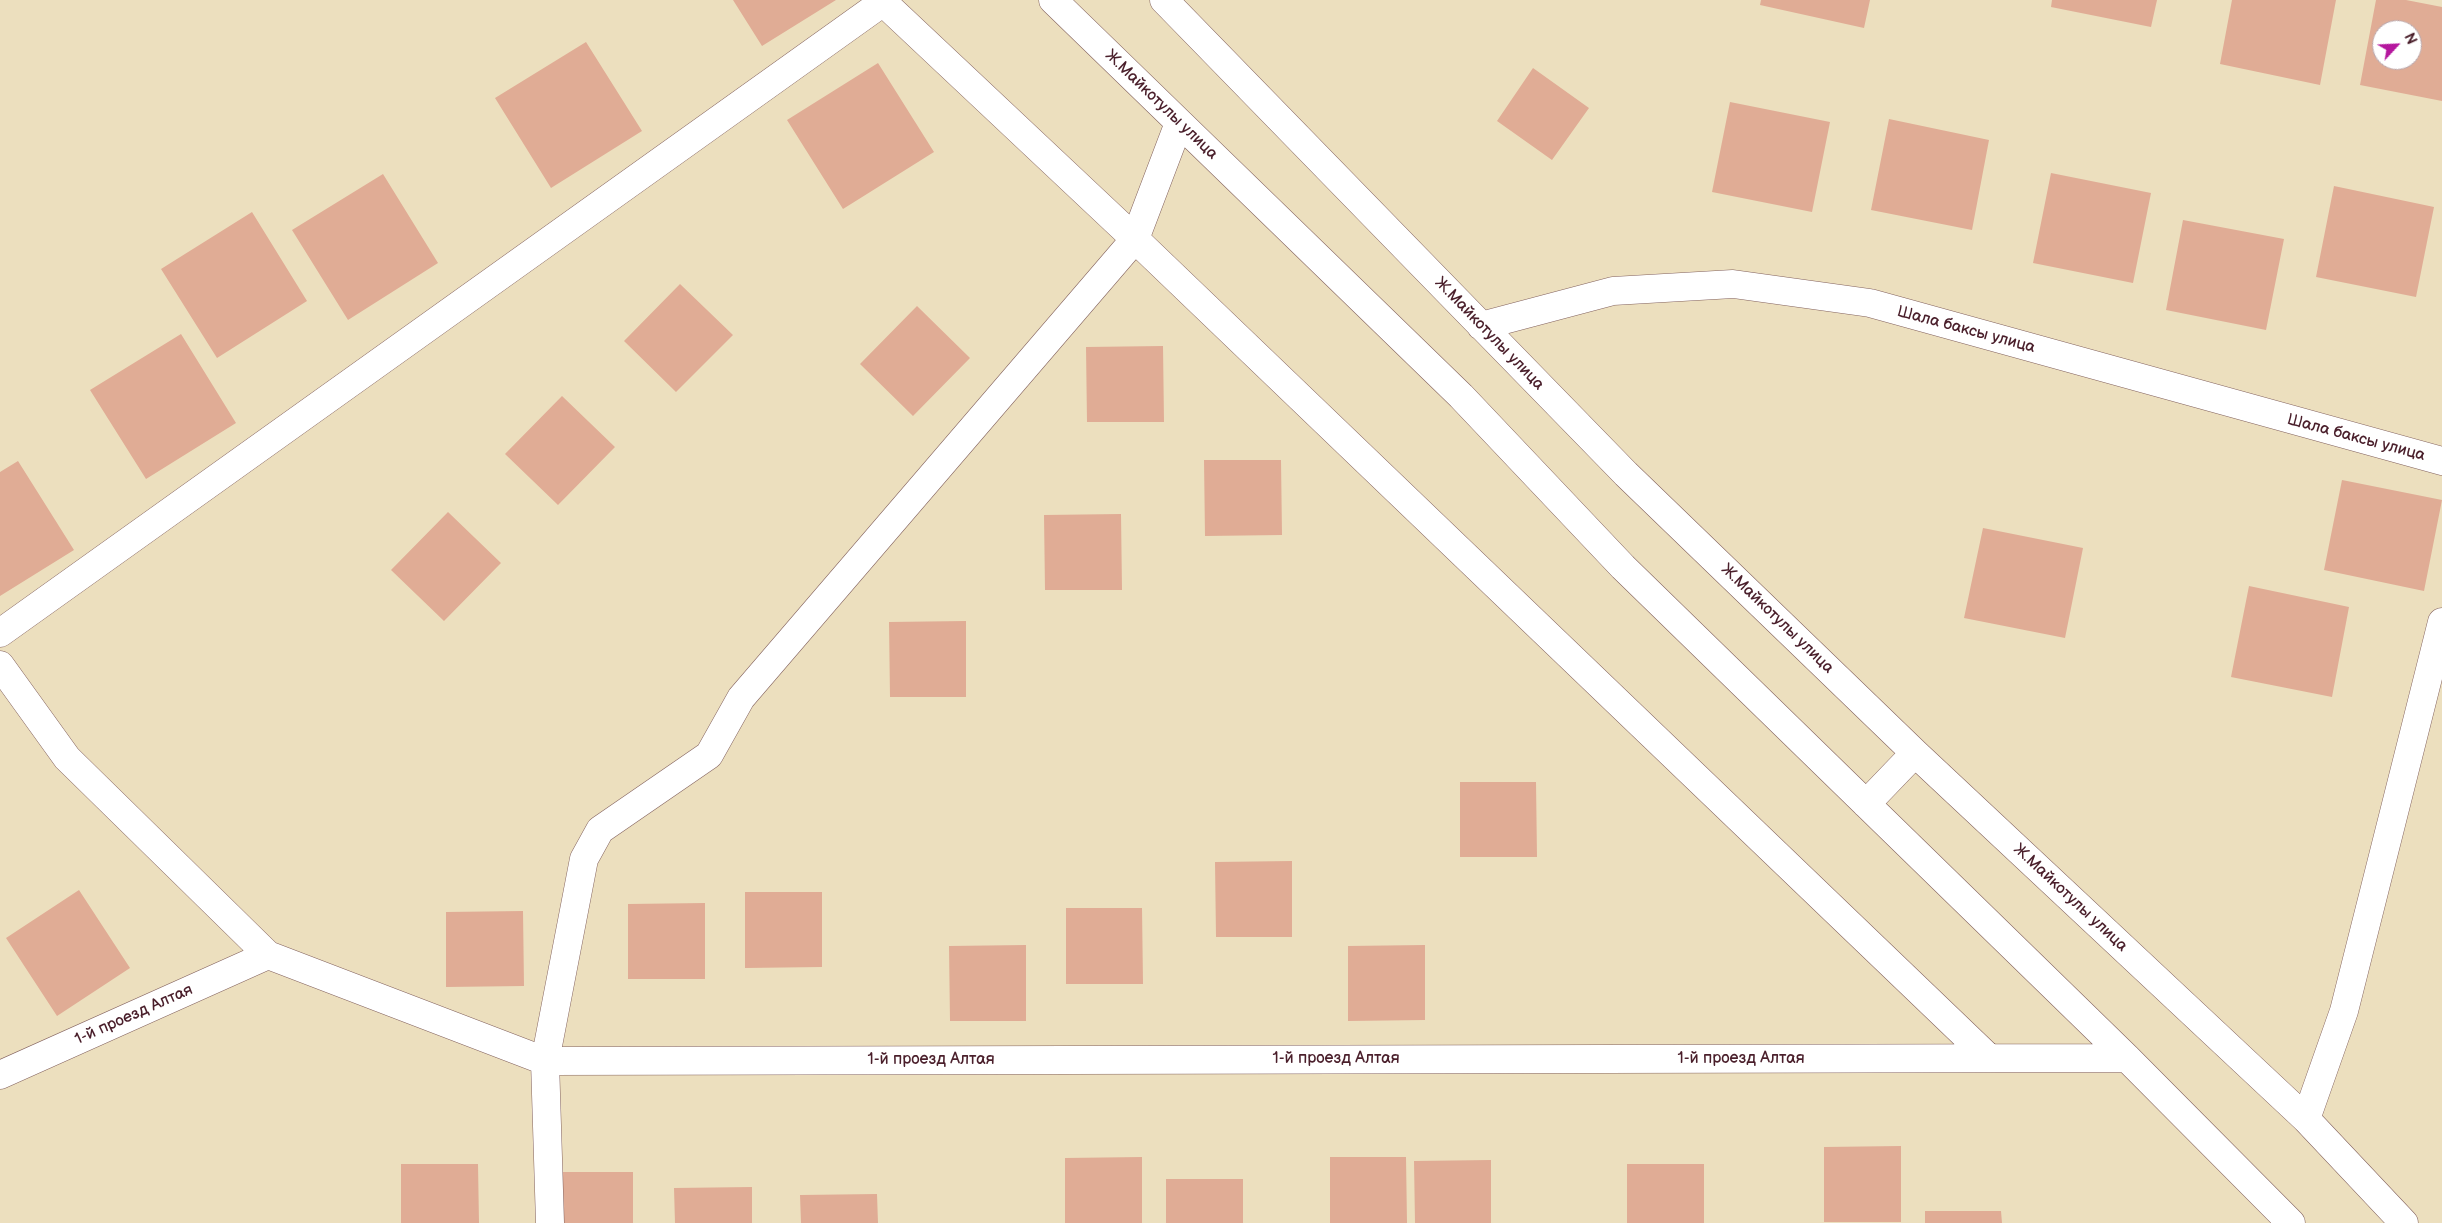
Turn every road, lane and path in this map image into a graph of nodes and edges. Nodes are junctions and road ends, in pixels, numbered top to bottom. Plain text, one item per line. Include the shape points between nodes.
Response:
1 (1053, 0) edge
2 (1164, 0) edge
3 (885, 1) edge
4 (1179, 122) junction
5 (1135, 239) junction
6 (1481, 326) junction
7 (2442, 461) edge
8 (2442, 622) edge
9 (0, 633) edge
10 (0, 665) edge
11 (1915, 752) junction
12 (1866, 804) junction
13 (268, 955) junction
14 (1989, 1058) junction
15 (2127, 1058) junction
16 (545, 1061) junction
17 (0, 1075) edge
18 (2306, 1119) junction
19 (550, 1223) edge
20 (2291, 1223) edge
21 (2404, 1223) edge

1 - 4 street, Ж.Майкотулы улица
2 - 6 street, Ж.Майкотулы улица
3 - 5 street
3 - 9 street
4 - 5 street
4 - 12 street, Ж.Майкотулы улица via 1461,396 1623,567
5 - 14 street
5 - 16 street via 741,698 709,755 600,830 584,858
6 - 7 street, Шала баксы улица via 1613,291 1723,284 1870,303
6 - 11 street, Ж.Майкотулы улица via 1626,474
8 - 18 street via 2344,1011
10 - 13 street via 67,758
11 - 12 street
11 - 18 street, Ж.Майкотулы улица
12 - 15 street, Ж.Майкотулы улица
13 - 16 street
13 - 17 street, 1-й проезд Алтая
14 - 15 street, 1-й проезд Алтая
14 - 16 street, 1-й проезд Алтая
15 - 20 street, Ж.Майкотулы улица
16 - 19 street
18 - 21 street, Ж.Майкотулы улица

